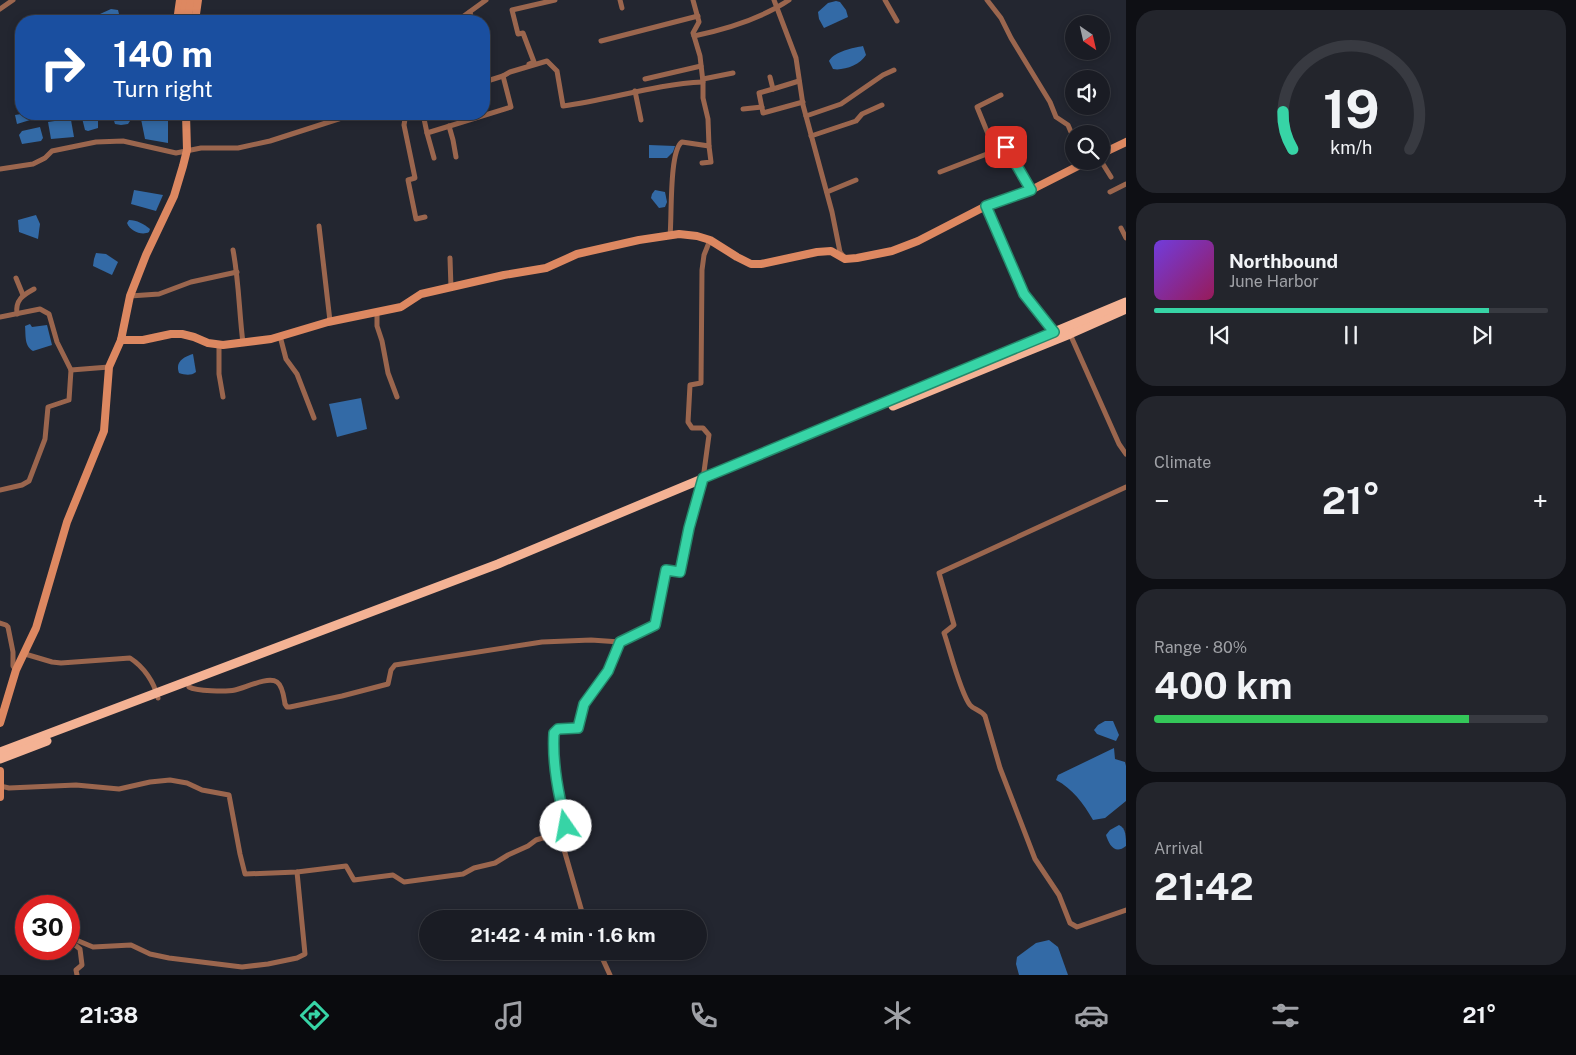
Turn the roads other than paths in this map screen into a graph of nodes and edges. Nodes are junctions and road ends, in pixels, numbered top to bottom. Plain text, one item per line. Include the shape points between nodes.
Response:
1 (13, 0) edge
2 (180, 0) edge
3 (186, 0) edge
4 (191, 0) edge
5 (198, 0) edge
6 (486, 0) edge
7 (555, 0) edge
8 (620, 0) edge
9 (693, 0) edge
10 (774, 0) edge
11 (789, 0) edge
12 (885, 0) edge
13 (987, 0) edge
14 (622, 8) dead end
15 (777, 8) junction
16 (0, 9) edge
17 (470, 12) junction
18 (177, 15) edge
19 (183, 15) edge
20 (188, 15) edge
21 (196, 15) edge
22 (466, 15) edge
23 (471, 15) edge
24 (698, 16) junction
25 (897, 21) dead end
26 (694, 36) junction
27 (601, 41) dead end
28 (701, 66) junction
29 (894, 70) dead end
30 (510, 72) junction
31 (733, 74) dead end
32 (502, 76) junction
33 (770, 77) dead end
34 (644, 79) dead end
35 (490, 80) edge
36 (703, 81) junction
37 (800, 81) junction
38 (772, 89) junction
39 (635, 91) junction
40 (1001, 95) dead end
41 (803, 102) junction
42 (882, 106) dead end
43 (762, 107) junction
44 (742, 109) dead end
45 (490, 113) edge
46 (806, 116) junction
47 (184, 120) edge
48 (326, 120) edge
49 (405, 120) edge
50 (424, 120) edge
51 (469, 120) edge
52 (641, 120) dead end
53 (1068, 125) edge
54 (449, 126) junction
55 (427, 133) junction
56 (811, 136) junction
57 (1126, 142) edge
58 (708, 146) junction
59 (186, 150) junction
60 (1110, 150) edge
61 (995, 151) junction
62 (434, 158) dead end
63 (456, 158) dead end
64 (702, 163) dead end
65 (0, 169) edge
66 (1070, 170) edge
67 (1107, 170) edge
68 (940, 172) dead end
69 (1111, 176) dead end
70 (856, 180) dead end
71 (1126, 184) edge
72 (1031, 190) junction
73 (827, 192) junction
74 (1110, 192) dead end
75 (986, 206) junction
76 (425, 217) dead end
77 (319, 226) dead end
78 (1121, 228) dead end
79 (670, 236) junction
80 (1126, 238) edge
81 (710, 240) junction
82 (233, 250) dead end
83 (450, 258) dead end
84 (845, 259) junction
85 (237, 272) junction
86 (16, 278) dead end
87 (451, 288) junction
88 (34, 289) dead end
89 (23, 295) junction
90 (130, 296) junction
91 (1126, 302) edge
92 (1126, 309) edge
93 (377, 313) junction
94 (17, 314) junction
95 (0, 317) edge
96 (330, 321) junction
97 (1070, 334) junction
98 (280, 336) junction
99 (1055, 336) junction
100 (121, 340) junction
101 (243, 343) junction
102 (219, 344) junction
103 (110, 367) junction
104 (71, 370) junction
105 (223, 397) dead end
106 (396, 397) dead end
107 (314, 418) dead end
108 (1126, 454) edge
109 (702, 482) junction
110 (1126, 487) edge
111 (0, 490) edge
112 (0, 623) edge
113 (620, 642) junction
114 (25, 654) junction
115 (16, 670) junction
116 (189, 687) junction
117 (158, 696) junction
118 (0, 722) edge
119 (0, 752) edge
120 (0, 759) edge
121 (0, 771) edge
122 (0, 786) edge
123 (0, 798) edge
124 (559, 832) junction
125 (297, 872) junction
126 (581, 910) edge
127 (1126, 910) edge
128 (80, 942) edge
129 (80, 950) edge
130 (603, 960) edge
131 (77, 975) edge
132 (610, 975) edge

1 - 16 street
2 - 18 street
3 - 19 street
4 - 20 street
5 - 21 street
6 - 17 street
7 - 30 street via 512,10 518,34 523,33 534,62
8 - 14 street
9 - 24 street
10 - 15 street
11 - 15 street
12 - 25 street
13 - 53 street via 1001,18 1056,117
15 - 26 street via 735,26
15 - 37 street via 796,58
17 - 22 street
17 - 23 street
24 - 26 street via 700,22
24 - 27 street
26 - 28 street
28 - 34 street
28 - 36 street
29 - 46 street via 841,104
30 - 32 street
30 - 39 street via 546,61 557,71 563,106
31 - 36 street
32 - 35 street
32 - 45 street via 511,107
33 - 38 street
36 - 39 street
36 - 58 street
37 - 38 street
37 - 41 street
38 - 43 street via 759,93
39 - 52 street
40 - 61 street via 977,107
41 - 43 street via 763,112
41 - 46 street
42 - 56 street via 862,114 856,121
43 - 44 street
46 - 56 street
47 - 59 street
48 - 59 street via 253,145
49 - 76 street via 415,178 408,180 416,219
50 - 55 street
51 - 54 street
54 - 55 street
54 - 63 street
55 - 62 street
56 - 73 street
57 - 60 street
58 - 64 street via 711,162
58 - 79 street via 682,142 676,149
59 - 65 street via 176,153 123,141 96,142 52,151 33,164
59 - 90 street via 174,196
61 - 68 street
61 - 72 street via 1006,147
66 - 72 street
67 - 69 street
70 - 73 street
71 - 74 street
72 - 75 street
73 - 84 street via 840,252
75 - 84 street via 939,232 892,251
75 - 99 street via 1024,294
77 - 96 street
78 - 80 street
79 - 81 street via 697,236
79 - 87 street via 610,246 577,254 546,268
81 - 84 street via 751,264 831,251
81 - 109 street via 702,270 702,383 690,384 688,422 692,428 703,428 709,435
82 - 85 street
83 - 87 street
85 - 90 street via 158,294
85 - 101 street
86 - 89 street
87 - 93 street via 421,294 401,307
88 - 89 street
89 - 94 street via 18,301
90 - 100 street
91 - 99 main road
92 - 97 main road
93 - 96 street
93 - 106 street via 377,326
94 - 95 street
94 - 104 street via 40,309 49,314 57,342
96 - 98 street
97 - 99 main road
97 - 108 street
98 - 101 street
98 - 107 street via 286,359 297,374
99 - 109 main road
100 - 102 street via 182,334
100 - 103 street
101 - 102 street
102 - 105 street
103 - 104 street
103 - 114 street via 104,432 66,522 36,628
104 - 111 street via 69,400 48,407 45,439 29,481
109 - 113 street via 680,572 666,570 655,625
109 - 116 main road via 500,569
109 - 117 main road
110 - 127 street via 939,573 954,625 944,633 965,697 971,707 982,711 985,716 1000,768 1035,859 1059,894 1070,923 1077,927
112 - 115 street via 8,628
113 - 116 street via 542,642 395,665 388,684 290,707 285,704 280,686 271,680 233,690 196,690
113 - 124 street via 608,671 584,704 578,728 558,729 554,733 553,748 566,826
114 - 115 street
114 - 117 street via 61,663 130,658 151,680
115 - 118 street
116 - 117 main road
117 - 119 main road
117 - 120 main road
121 - 122 street
122 - 123 street
122 - 125 street via 119,789 170,780 229,795 245,874
124 - 125 street via 536,840 495,863 438,878 404,882 393,875 354,880 346,866
124 - 126 street
125 - 128 street via 305,954 297,958 242,967 169,958 131,945 93,947
129 - 131 street via 82,965 76,970
130 - 132 street

